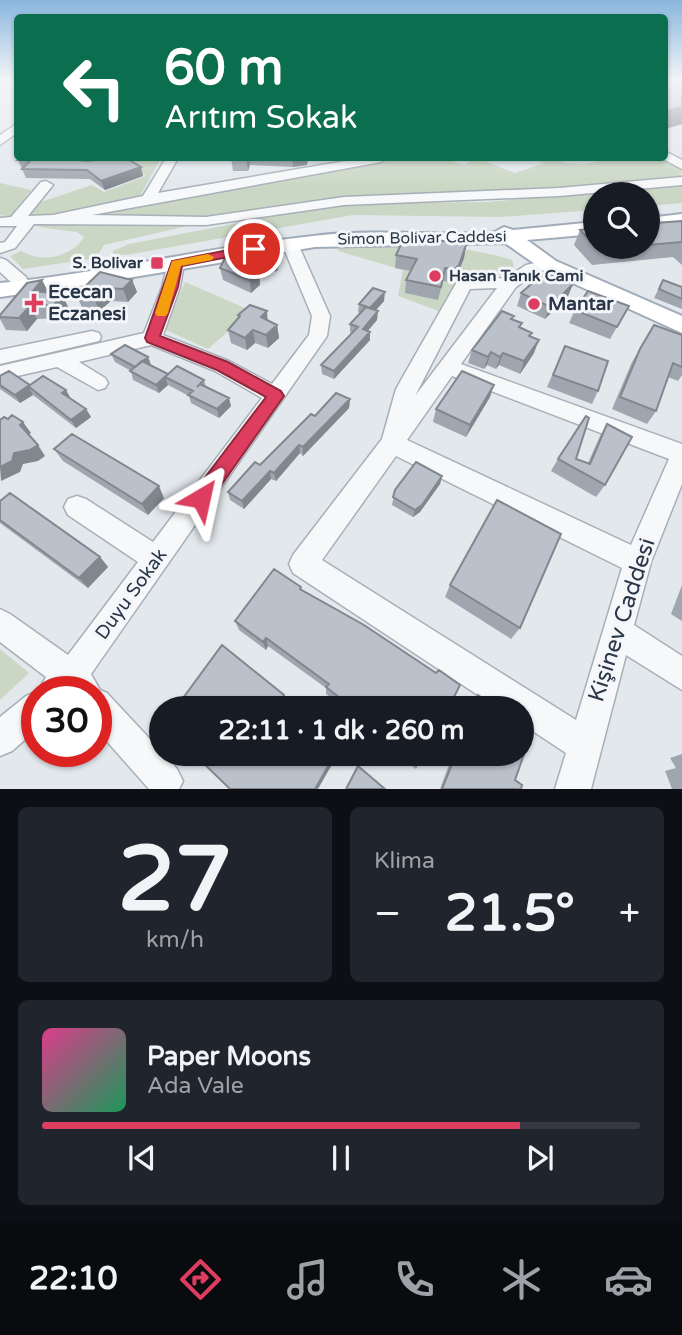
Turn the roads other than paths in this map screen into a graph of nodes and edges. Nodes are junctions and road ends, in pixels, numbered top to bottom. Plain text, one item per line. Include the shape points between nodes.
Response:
1 (170, 161) edge
2 (343, 161) edge
3 (319, 163) edge
4 (682, 181) edge
5 (46, 185) dead end
6 (148, 199) junction
7 (682, 212) edge
8 (660, 214) edge
9 (53, 219) junction
10 (682, 219) edge
11 (583, 220) edge
12 (14, 222) edge
13 (660, 222) edge
14 (494, 226) junction
15 (583, 229) edge
16 (554, 232) junction
17 (511, 238) junction
18 (444, 239) junction
19 (290, 244) junction
20 (0, 248) edge
21 (0, 257) edge
22 (0, 263) edge
23 (176, 264) junction
24 (549, 265) junction
25 (10, 282) edge
26 (510, 283) junction
27 (0, 290) edge
28 (682, 325) edge
29 (92, 337) dead end
30 (152, 338) junction
31 (0, 357) edge
32 (59, 359) junction
33 (448, 367) junction
34 (0, 373) edge
35 (98, 383) dead end
36 (276, 396) junction
37 (392, 443) junction
38 (682, 454) edge
39 (77, 506) dead end
40 (156, 559) junction
41 (636, 562) junction
42 (0, 624) edge
43 (616, 631) junction
44 (682, 674) edge
45 (59, 676) edge
46 (77, 676) edge
47 (21, 721) edge
48 (112, 722) edge
49 (0, 740) edge
50 (584, 745) junction
51 (165, 781) dead end
52 (573, 789) edge

1 - 6 street
2 - 3 street
3 - 6 street
4 - 9 street via 559,192 344,201 206,221
5 - 12 street
6 - 9 street
7 - 8 main road
9 - 12 street
10 - 13 main road
11 - 14 main road, Simon Bolivar Caddesi
12 - 20 street via 10,245
14 - 17 main road
14 - 25 main road, Simon Bolivar Caddesi via 385,225 311,231
15 - 16 main road, Simon Bolivar Caddesi
16 - 17 main road, Simon Bolivar Caddesi
16 - 24 main road
17 - 18 main road, Simon Bolivar Caddesi
17 - 24 main road
18 - 19 main road, Simon Bolivar Caddesi via 361,236
18 - 24 main road
19 - 23 main road, Simon Bolivar Caddesi
19 - 36 street, Duyu Sokak via 321,316 321,326
20 - 21 street
22 - 25 street
23 - 27 main road, Simon Bolivar Caddesi
23 - 30 street
24 - 26 street via 532,268
24 - 28 main road
26 - 33 street
26 - 37 street via 464,284 407,389
29 - 31 street
30 - 32 street
30 - 36 street via 222,366
32 - 34 street
32 - 35 street
33 - 37 street
33 - 38 street
36 - 40 street, Duyu Sokak
37 - 41 street
37 - 50 street via 303,564
38 - 41 street, Kişinev Caddesi
39 - 40 street
40 - 46 street, Duyu Sokak
41 - 43 street, Kişinev Caddesi
42 - 45 street
43 - 44 street
43 - 50 street, Kişinev Caddesi
47 - 49 street
48 - 51 street
50 - 52 street, Kişinev Caddesi

